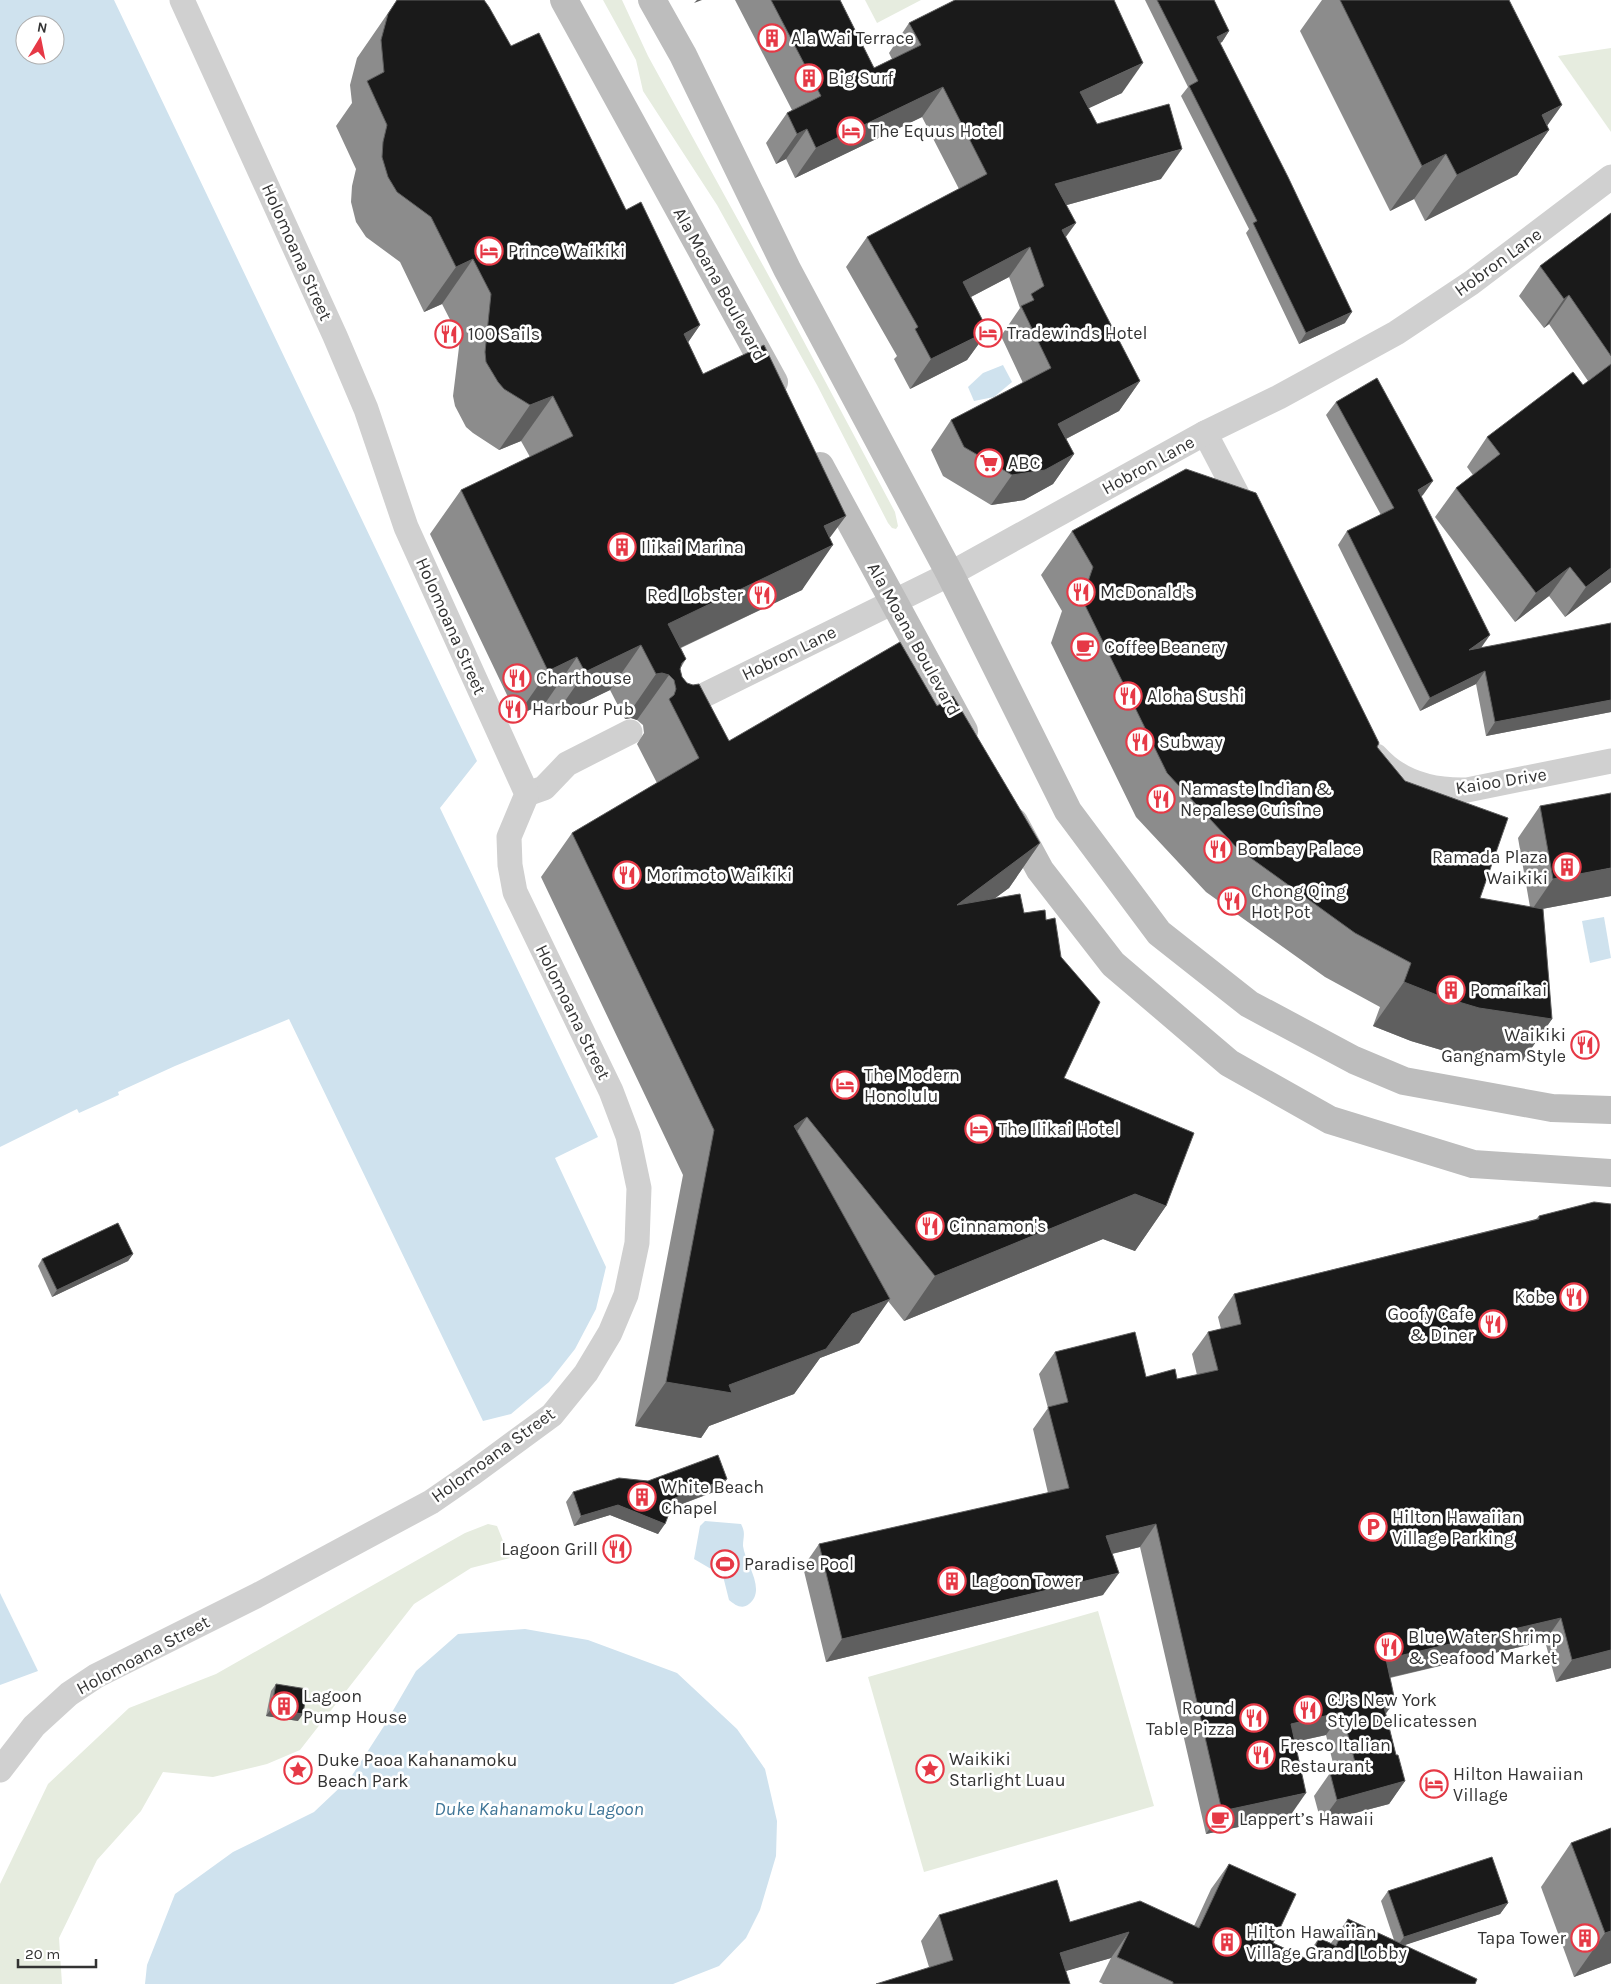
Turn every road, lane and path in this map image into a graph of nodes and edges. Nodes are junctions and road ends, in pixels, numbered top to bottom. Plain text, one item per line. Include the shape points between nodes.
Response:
1 (182, 0) edge
2 (564, 0) edge
3 (652, 0) edge
4 (1608, 186) edge
5 (786, 404) edge
6 (1205, 433) junction
7 (809, 447) edge
8 (1260, 539) edge
9 (950, 574) junction
10 (894, 601) junction
11 (663, 715) edge
12 (630, 732) dead end
13 (1363, 738) edge
14 (975, 750) edge
15 (1611, 761) edge
16 (527, 794) junction
17 (1003, 802) edge
18 (1611, 1110) edge
19 (1611, 1173) edge
20 (0, 1770) edge

1 - 16 street, Holomoana Street via 335,336 366,409 406,527
2 - 5 main road, Ala Moana Boulevard
3 - 9 main road via 683,55 787,269
4 - 6 street, Hobron Lane via 1396,332 1279,397
6 - 8 street
6 - 9 street, Hobron Lane
7 - 10 main road, Ala Moana Boulevard
9 - 10 street, Hobron Lane
9 - 18 main road via 1068,811 1159,933 1249,1004 1354,1060 1404,1081 1552,1108
10 - 11 street, Hobron Lane
10 - 14 main road, Ala Moana Boulevard
12 - 16 street via 568,764 544,788
13 - 15 street, Kaioo Drive via 1380,761 1394,772 1420,785 1443,790 1467,790
16 - 20 street, Holomoana Street via 509,837 515,892 611,1091 628,1136 639,1188 637,1243 626,1295 610,1333 586,1373 552,1415 473,1473 431,1502 305,1570 96,1676 69,1694 34,1726
17 - 19 main road via 1040,870 1113,964 1229,1063 1330,1120 1473,1164

